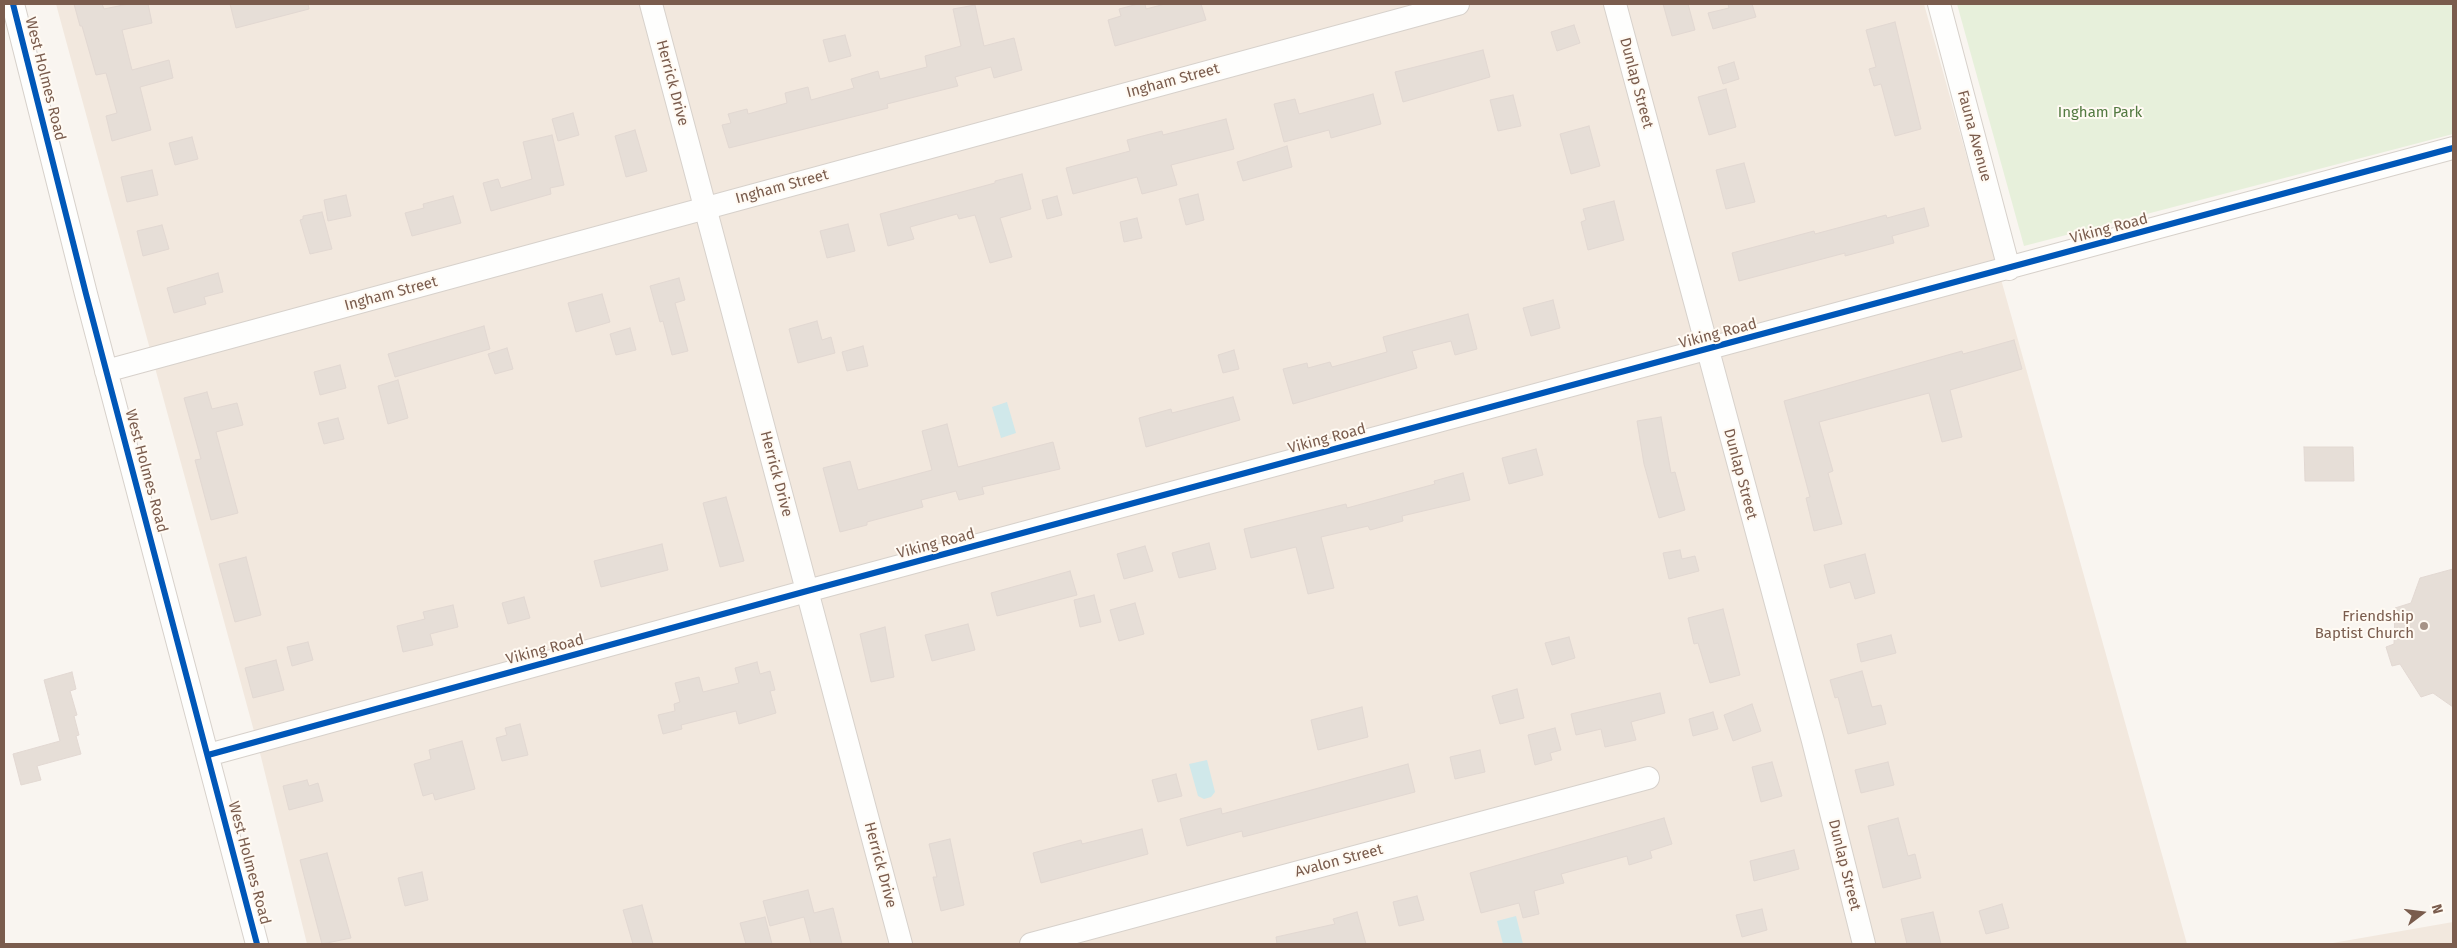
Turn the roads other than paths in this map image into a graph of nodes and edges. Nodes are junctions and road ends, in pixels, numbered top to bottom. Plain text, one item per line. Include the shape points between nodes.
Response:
1 (13, 4) edge
2 (651, 4) edge
3 (1458, 4) edge
4 (1615, 4) edge
5 (1939, 4) edge
6 (2453, 148) edge
7 (705, 208) junction
8 (2009, 269) junction
9 (1706, 350) junction
10 (106, 371) junction
11 (807, 591) junction
12 (208, 756) junction
13 (1648, 778) dead end
14 (257, 944) edge
15 (901, 944) edge
16 (1031, 944) edge
17 (1864, 944) edge

1 - 10 street, West Holmes Road
2 - 7 street, Herrick Drive
3 - 7 street, Ingham Street
4 - 9 street, Dunlap Street
5 - 8 street, Fauna Avenue
6 - 8 street, Viking Road
7 - 10 street, Ingham Street
7 - 11 street, Herrick Drive
8 - 9 street, Viking Road
9 - 11 street, Viking Road
9 - 17 street, Dunlap Street via 1813,741
10 - 12 street, West Holmes Road
11 - 12 street, Viking Road
11 - 15 street, Herrick Drive
12 - 14 street, West Holmes Road
13 - 16 street, Avalon Street

